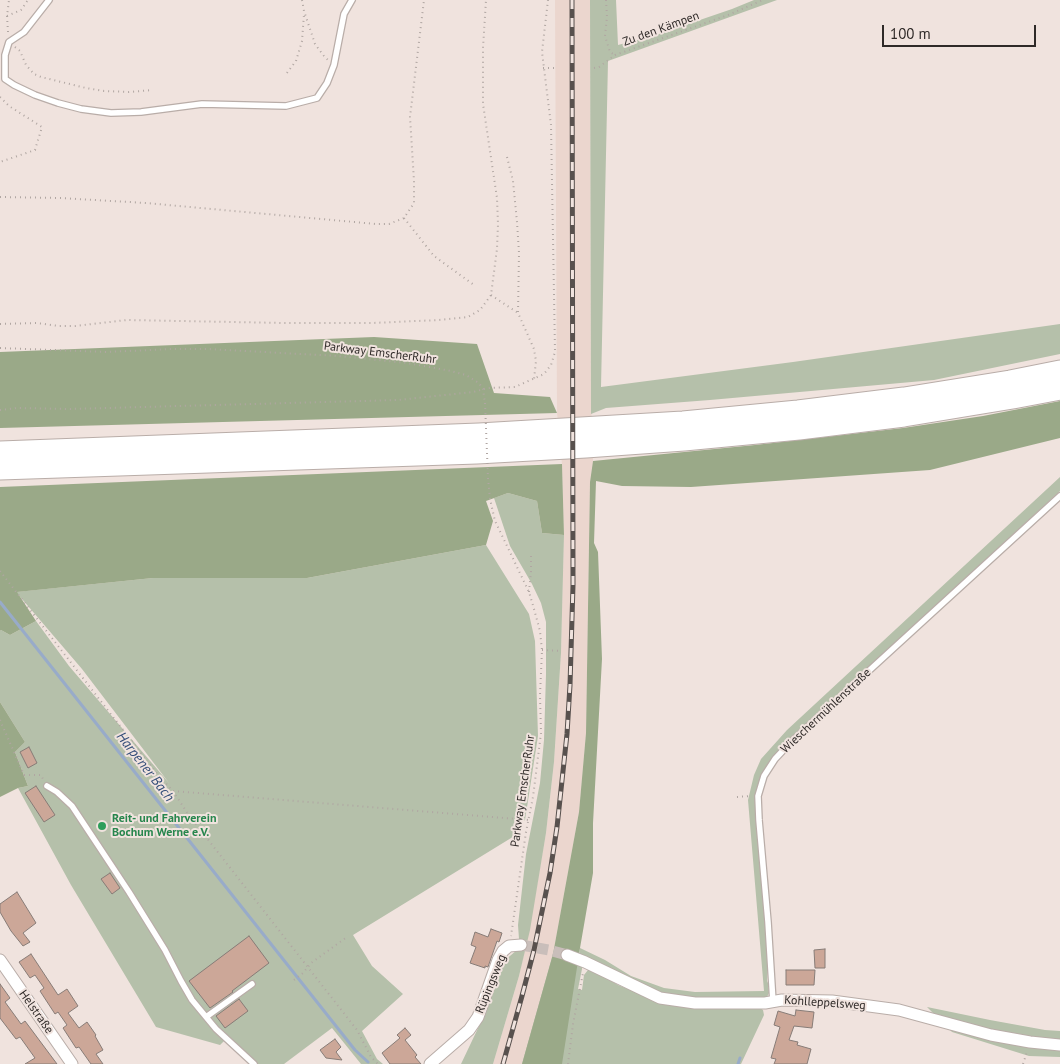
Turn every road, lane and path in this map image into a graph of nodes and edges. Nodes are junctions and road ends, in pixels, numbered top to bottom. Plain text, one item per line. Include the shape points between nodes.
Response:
1 (8, 0) edge
2 (28, 0) edge
3 (49, 0) edge
4 (302, 0) edge
5 (352, 0) edge
6 (424, 0) edge
7 (486, 0) edge
8 (548, 0) edge
9 (606, 0) edge
10 (763, 0) edge
11 (304, 11) junction
12 (7, 16) junction
13 (9, 42) junction
14 (615, 55) junction
15 (334, 65) junction
16 (543, 68) junction
17 (557, 68) dead end
18 (594, 68) dead end
19 (287, 73) dead end
20 (153, 90) dead end
21 (0, 97) edge
22 (507, 157) dead end
23 (0, 162) edge
24 (0, 197) edge
25 (404, 218) junction
26 (474, 285) dead end
27 (491, 295) junction
28 (518, 313) junction
29 (0, 324) edge
30 (0, 348) edge
31 (1060, 371) edge
32 (534, 379) junction
33 (483, 389) junction
34 (1060, 389) edge
35 (0, 410) edge
36 (0, 452) edge
37 (0, 469) edge
38 (1060, 496) edge
39 (530, 552) dead end
40 (0, 571) edge
41 (528, 592) junction
42 (542, 650) junction
43 (561, 651) dead end
44 (0, 720) edge
45 (47, 786) joint
46 (173, 791) junction
47 (758, 796) junction
48 (737, 797) dead end
49 (529, 820) junction
50 (347, 937) dead end
51 (515, 945) joint
52 (567, 955) tunnel mouth
53 (0, 960) edge
54 (585, 962) junction
55 (308, 966) junction
56 (294, 980) dead end
57 (252, 984) dead end
58 (773, 1002) junction
59 (206, 1017) junction
60 (1060, 1045) edge
61 (72, 1064) edge
62 (254, 1064) edge
63 (378, 1064) edge
64 (430, 1064) edge
65 (568, 1064) edge

1 - 12 path
2 - 12 path via 21,10
3 - 13 lane via 24,32
4 - 11 path
5 - 15 lane via 344,14
6 - 25 path via 410,117 414,203
7 - 27 path via 482,48 483,104 498,224
8 - 16 path
9 - 14 path via 605,36 610,52
10 - 14 path, Zu den Kämpen
11 - 15 path via 315,44
11 - 19 path via 302,40 296,61
12 - 13 path
13 - 15 lane via 6,79 14,85 58,103 111,112 141,112 202,104 286,106 317,98
13 - 20 path via 20,52 34,74 41,77 104,91
14 - 18 path, Zu den Kämpen
16 - 17 path
16 - 32 path via 551,125 555,352 544,374
21 - 23 path via 42,126 35,150
22 - 28 path via 517,222
24 - 25 path via 146,203 376,224 389,224
25 - 26 path via 434,256
27 - 28 path
27 - 29 path via 480,310 468,317 439,320 285,324 127,320 75,326
28 - 32 path via 534,349
30 - 33 path, Parkway EmscherRuhr via 106,352 208,349 338,356 451,371 474,380
31 - 36 highway via 904,398 683,422 479,434
32 - 33 path via 515,387
33 - 35 path via 398,400
33 - 41 path, Parkway EmscherRuhr, bridge via 490,499 495,521
34 - 37 highway via 904,416 684,440 477,453
38 - 47 lane, Wieschermühlenstraße via 791,742 764,776
39 - 41 path
40 - 46 path
41 - 42 path, Parkway EmscherRuhr via 540,631
42 - 43 path
42 - 49 path, Parkway EmscherRuhr via 541,733
44 - 45 path via 24,775 41,775
45 - 59 lane via 72,806 165,950 192,1000
46 - 49 path
46 - 55 path
47 - 48 path
47 - 58 lane, Wieschermühlenstraße
49 - 51 path, Parkway EmscherRuhr
50 - 55 path
51 - 64 street, Rüpingsweg via 503,951 498,960 478,1017 469,1030
52 - 54 street, Kohlleppelsweg
53 - 61 street, Helstraße
54 - 58 street, Kohlleppelsweg via 660,998 695,1003
54 - 65 path via 572,1024
55 - 56 path
55 - 63 path via 357,1030
57 - 59 lane
58 - 60 street, Kohlleppelsweg via 832,1001 899,1010 991,1035
59 - 62 lane

